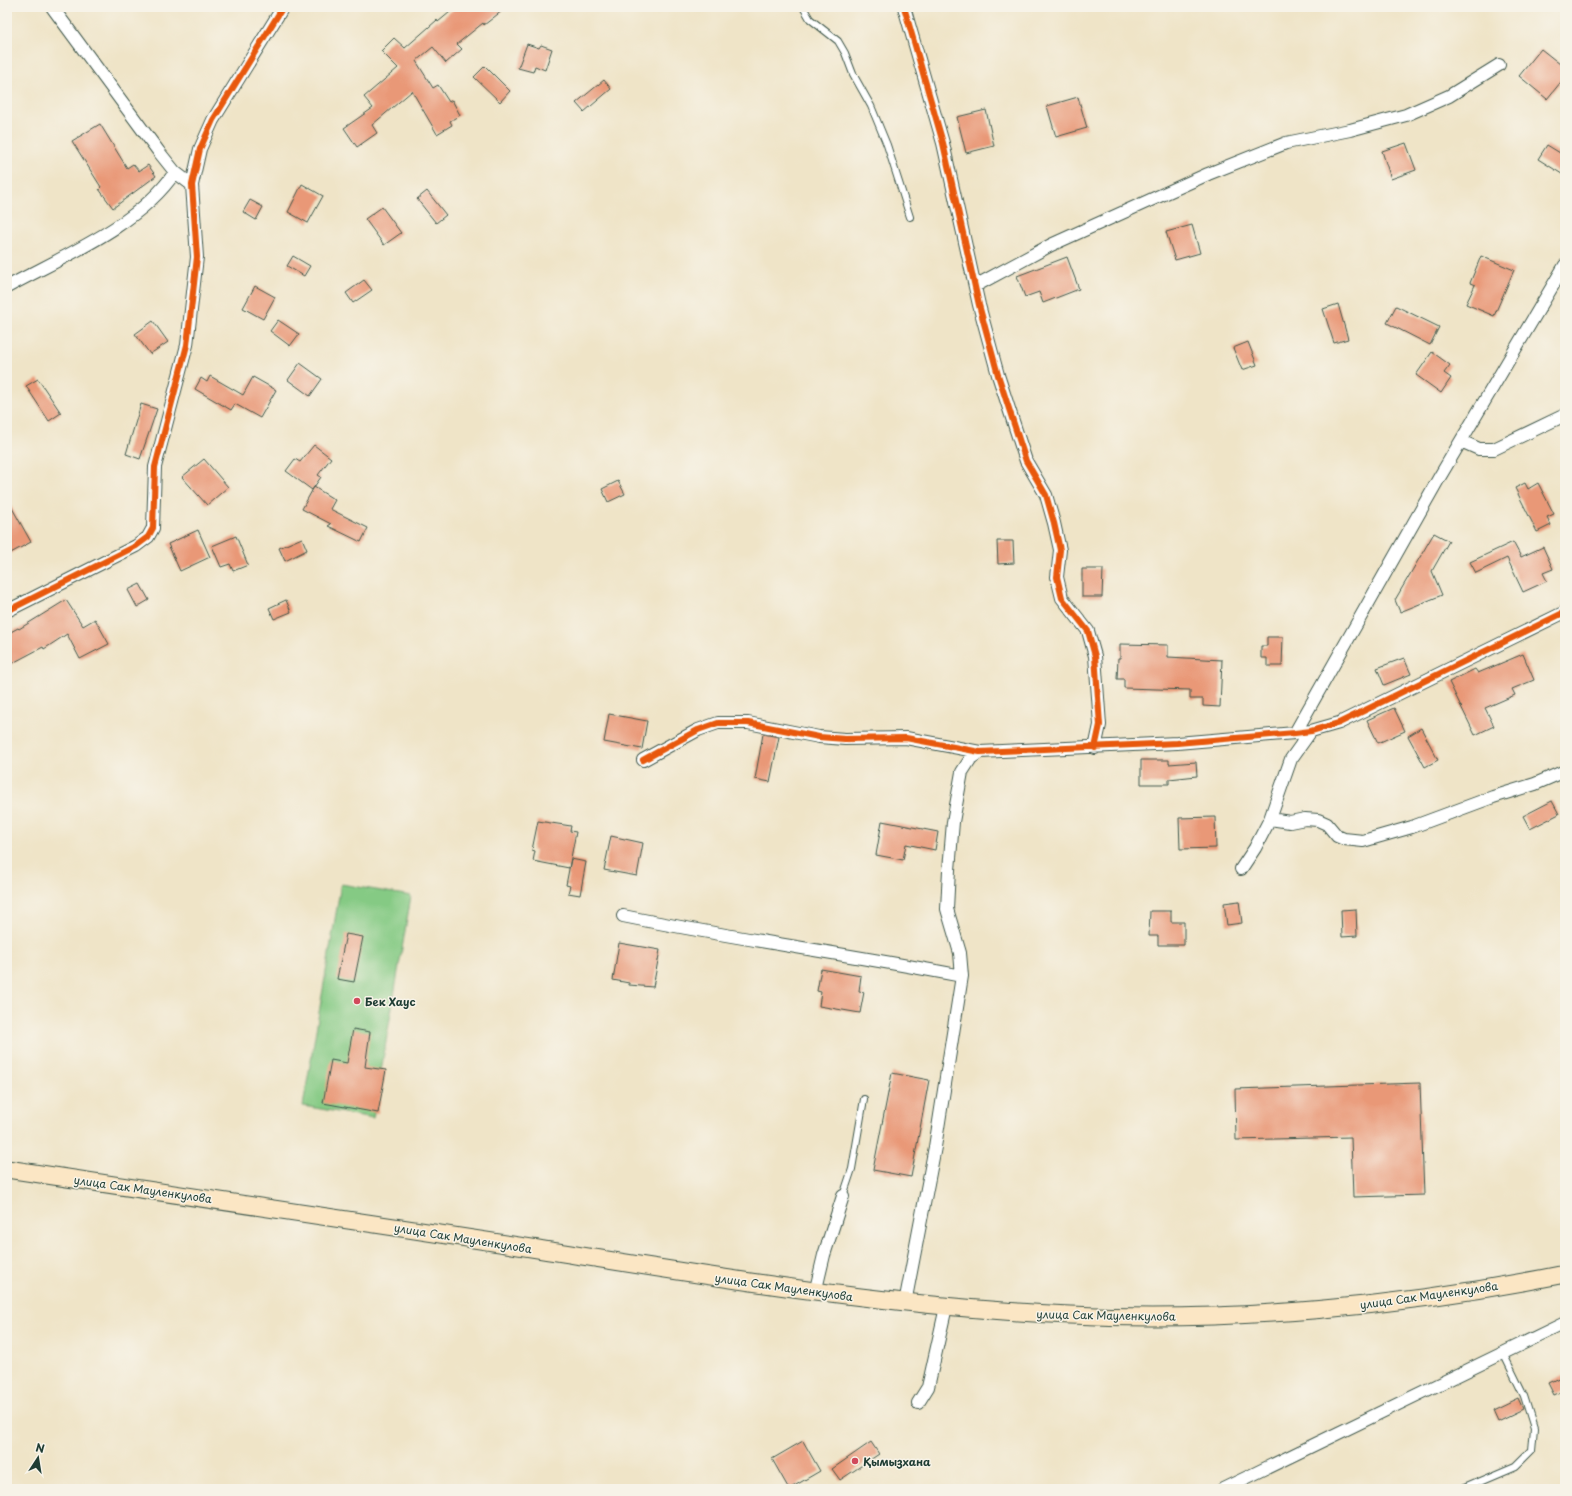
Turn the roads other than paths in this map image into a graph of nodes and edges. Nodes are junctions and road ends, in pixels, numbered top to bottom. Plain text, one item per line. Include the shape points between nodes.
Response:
1 (52, 7) edge
2 (283, 7) edge
3 (803, 7) edge
4 (904, 7) edge
5 (1499, 65) dead end
6 (175, 172) junction
7 (192, 185) junction
8 (910, 217) dead end
9 (1565, 265) edge
10 (975, 286) junction
11 (7, 287) edge
12 (1565, 415) edge
13 (1462, 442) junction
14 (7, 611) edge
15 (1565, 612) edge
16 (1311, 731) junction
17 (1295, 733) junction
18 (1095, 748) junction
19 (980, 752) junction
20 (643, 760) dead end
21 (1565, 771) edge
22 (1546, 779) junction
23 (1565, 780) edge
24 (1270, 819) junction
25 (1241, 869) dead end
26 (623, 916) dead end
27 (962, 976) junction
28 (864, 1099) dead end
29 (7, 1169) edge
30 (843, 1196) joint
31 (1565, 1274) edge
32 (815, 1293) junction
33 (905, 1303) junction
34 (946, 1307) junction
35 (1565, 1323) edge
36 (1503, 1353) junction
37 (918, 1403) dead end
38 (1223, 1489) edge
39 (1462, 1489) edge

1 - 6 street
2 - 7 street via 213,120 200,150
3 - 8 lane via 810,19 838,41 845,53 852,74 871,106 887,145
4 - 10 street via 943,143
5 - 10 street via 1448,96 1406,115 1286,143 1208,174 1051,245
6 - 7 street
6 - 11 street via 168,184 123,223
7 - 14 street via 197,257 187,345 156,467 153,528 148,537 136,546
9 - 13 street
10 - 18 street via 998,375 1026,461 1046,495 1054,523 1060,550 1058,577 1062,598 1088,631 1095,656 1100,725
12 - 13 street via 1494,449 1479,449
13 - 17 street via 1439,478
15 - 16 street via 1339,723
16 - 17 street
16 - 24 street via 1292,759
17 - 18 street
18 - 19 street
19 - 20 street via 906,738 819,737 748,723 718,723 698,730
19 - 27 street via 971,758 962,772 953,822 949,870 947,910 960,953
21 - 22 street
22 - 23 street
22 - 24 street via 1412,827 1363,841 1337,836 1327,824 1318,820 1290,822
24 - 25 street
26 - 27 street
27 - 33 street via 935,1147
28 - 30 lane via 852,1169
29 - 32 main road, улица Сак Мауленкулова via 216,1199
30 - 32 street
31 - 34 main road, улица Сак Мауленкулова via 1450,1294 1312,1310 1249,1314 1184,1317 1075,1316
32 - 33 main road, улица Сак Мауленкулова
33 - 34 main road, улица Сак Мауленкулова
34 - 37 street via 928,1387
35 - 36 street
36 - 38 street
36 - 39 lane via 1524,1396 1534,1428 1532,1450 1516,1466

